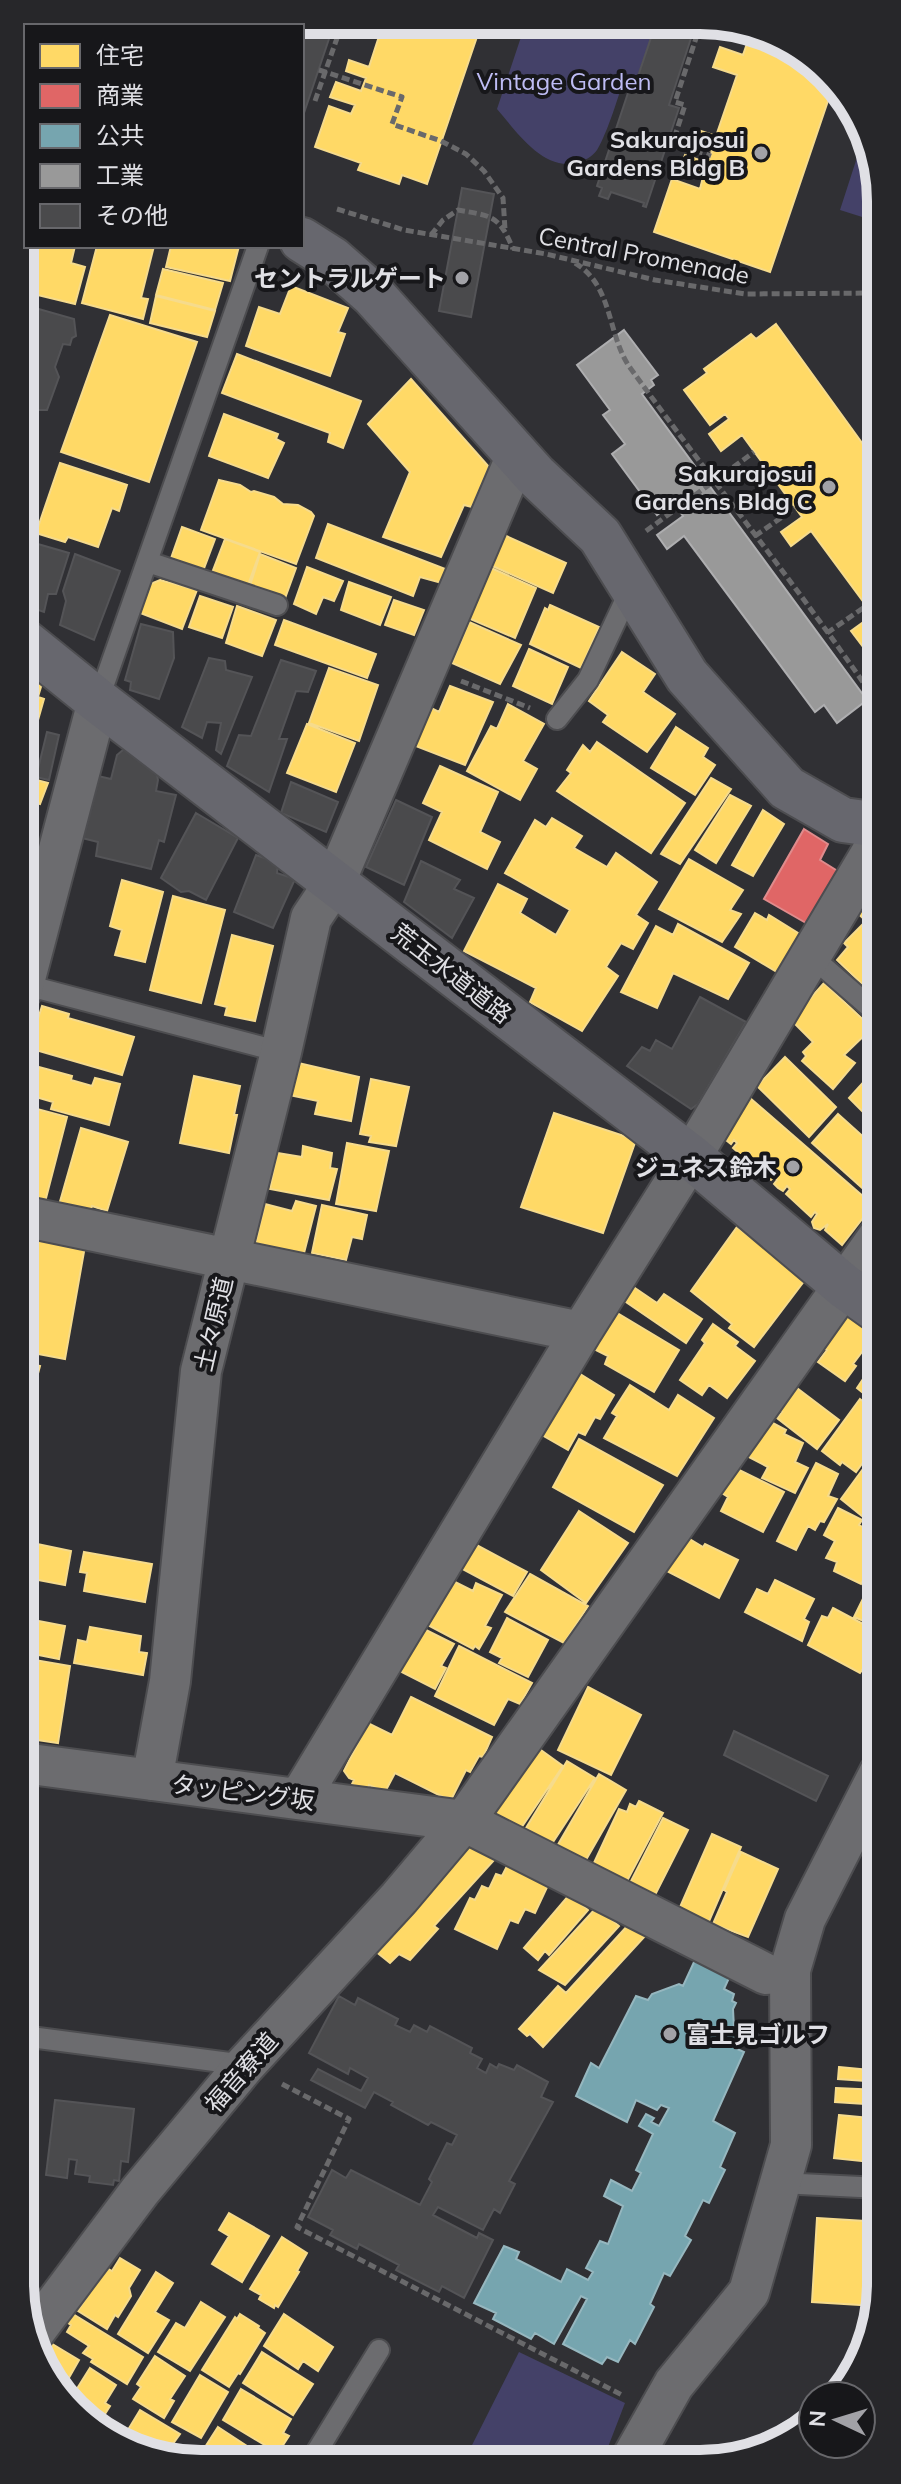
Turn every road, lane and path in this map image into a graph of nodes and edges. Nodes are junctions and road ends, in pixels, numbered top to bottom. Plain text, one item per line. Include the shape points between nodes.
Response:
1 (338, 34) edge
2 (697, 34) edge
3 (322, 71) junction
4 (315, 101) dead end
5 (711, 156) dead end
6 (330, 207) dead end
7 (505, 229) junction
8 (431, 235) junction
9 (304, 241) edge
10 (257, 248) edge
11 (513, 249) junction
12 (568, 259) junction
13 (867, 293) edge
14 (754, 452) dead end
15 (517, 455) junction
16 (715, 482) junction
17 (795, 508) dead end
18 (665, 518) dead end
19 (755, 536) junction
20 (148, 562) junction
21 (632, 586) junction
22 (277, 605) dead end
23 (866, 606) dead end
24 (827, 633) junction
25 (34, 649) edge
26 (426, 668) junction
27 (867, 689) edge
28 (98, 701) junction
29 (557, 719) joint
30 (867, 822) edge
31 (867, 861) edge
32 (335, 882) junction
33 (34, 941) edge
34 (811, 956) junction
35 (34, 989) edge
36 (867, 1005) edge
37 (281, 1052) junction
38 (691, 1157) junction
39 (34, 1219) edge
40 (867, 1253) edge
41 (227, 1260) junction
42 (844, 1286) junction
43 (867, 1302) edge
44 (581, 1332) junction
45 (34, 1764) edge
46 (152, 1780) junction
47 (867, 1797) edge
48 (299, 1799) junction
49 (464, 1821) junction
50 (766, 1974) dead end
51 (34, 2037) edge
52 (245, 2065) junction
53 (780, 2183) junction
54 (867, 2187) edge
55 (39, 2323) edge
56 (379, 2350) dead end
57 (624, 2396) dead end
58 (318, 2450) edge
59 (637, 2450) edge

1 - 3 path
2 - 5 path via 675,102 685,105 673,142
3 - 4 path
3 - 7 path via 402,97 392,124 466,154 503,198
6 - 8 path, Central Promenade
7 - 8 path via 490,216 458,210
7 - 11 path
8 - 11 path, Central Promenade
9 - 15 main road via 373,295
10 - 20 lane
11 - 12 path, Central Promenade
12 - 13 path, Central Promenade via 745,294
12 - 16 path via 584,268 599,287 628,366
14 - 16 path
15 - 21 main road via 600,536
15 - 26 street, 土々原道
16 - 18 path
16 - 19 path
17 - 19 path
19 - 24 path
20 - 22 lane
20 - 28 lane
21 - 29 lane via 588,680
21 - 30 main road via 687,676 787,788 843,820
23 - 24 path
24 - 27 path
25 - 28 main road, 荒玉水道道路
26 - 29 path
26 - 32 street, 土々原道
28 - 32 main road, 荒玉水道道路
28 - 33 street
31 - 34 street
32 - 37 street, 土々原道 via 311,918
32 - 38 main road, 荒玉水道道路
34 - 36 lane
34 - 38 street
35 - 37 lane
37 - 41 street, 土々原道
38 - 42 main road, 荒玉水道道路
38 - 44 street
39 - 41 street
40 - 42 street, 福音寮道
41 - 44 street
41 - 46 street, 土々原道 via 201,1371 170,1681
42 - 43 main road, 荒玉水道道路
42 - 49 street, 福音寮道
44 - 48 street
45 - 46 street, タッピング坂
46 - 48 street, タッピング坂
47 - 53 street via 805,1919 790,1970 791,2145
48 - 49 street, タッピング坂
49 - 50 street, タッピング坂
49 - 52 street, 福音寮道
51 - 52 lane
52 - 55 street, 福音寮道
52 - 57 path via 349,2119 297,2227
53 - 54 lane
53 - 59 street via 749,2292 674,2384
56 - 58 lane

